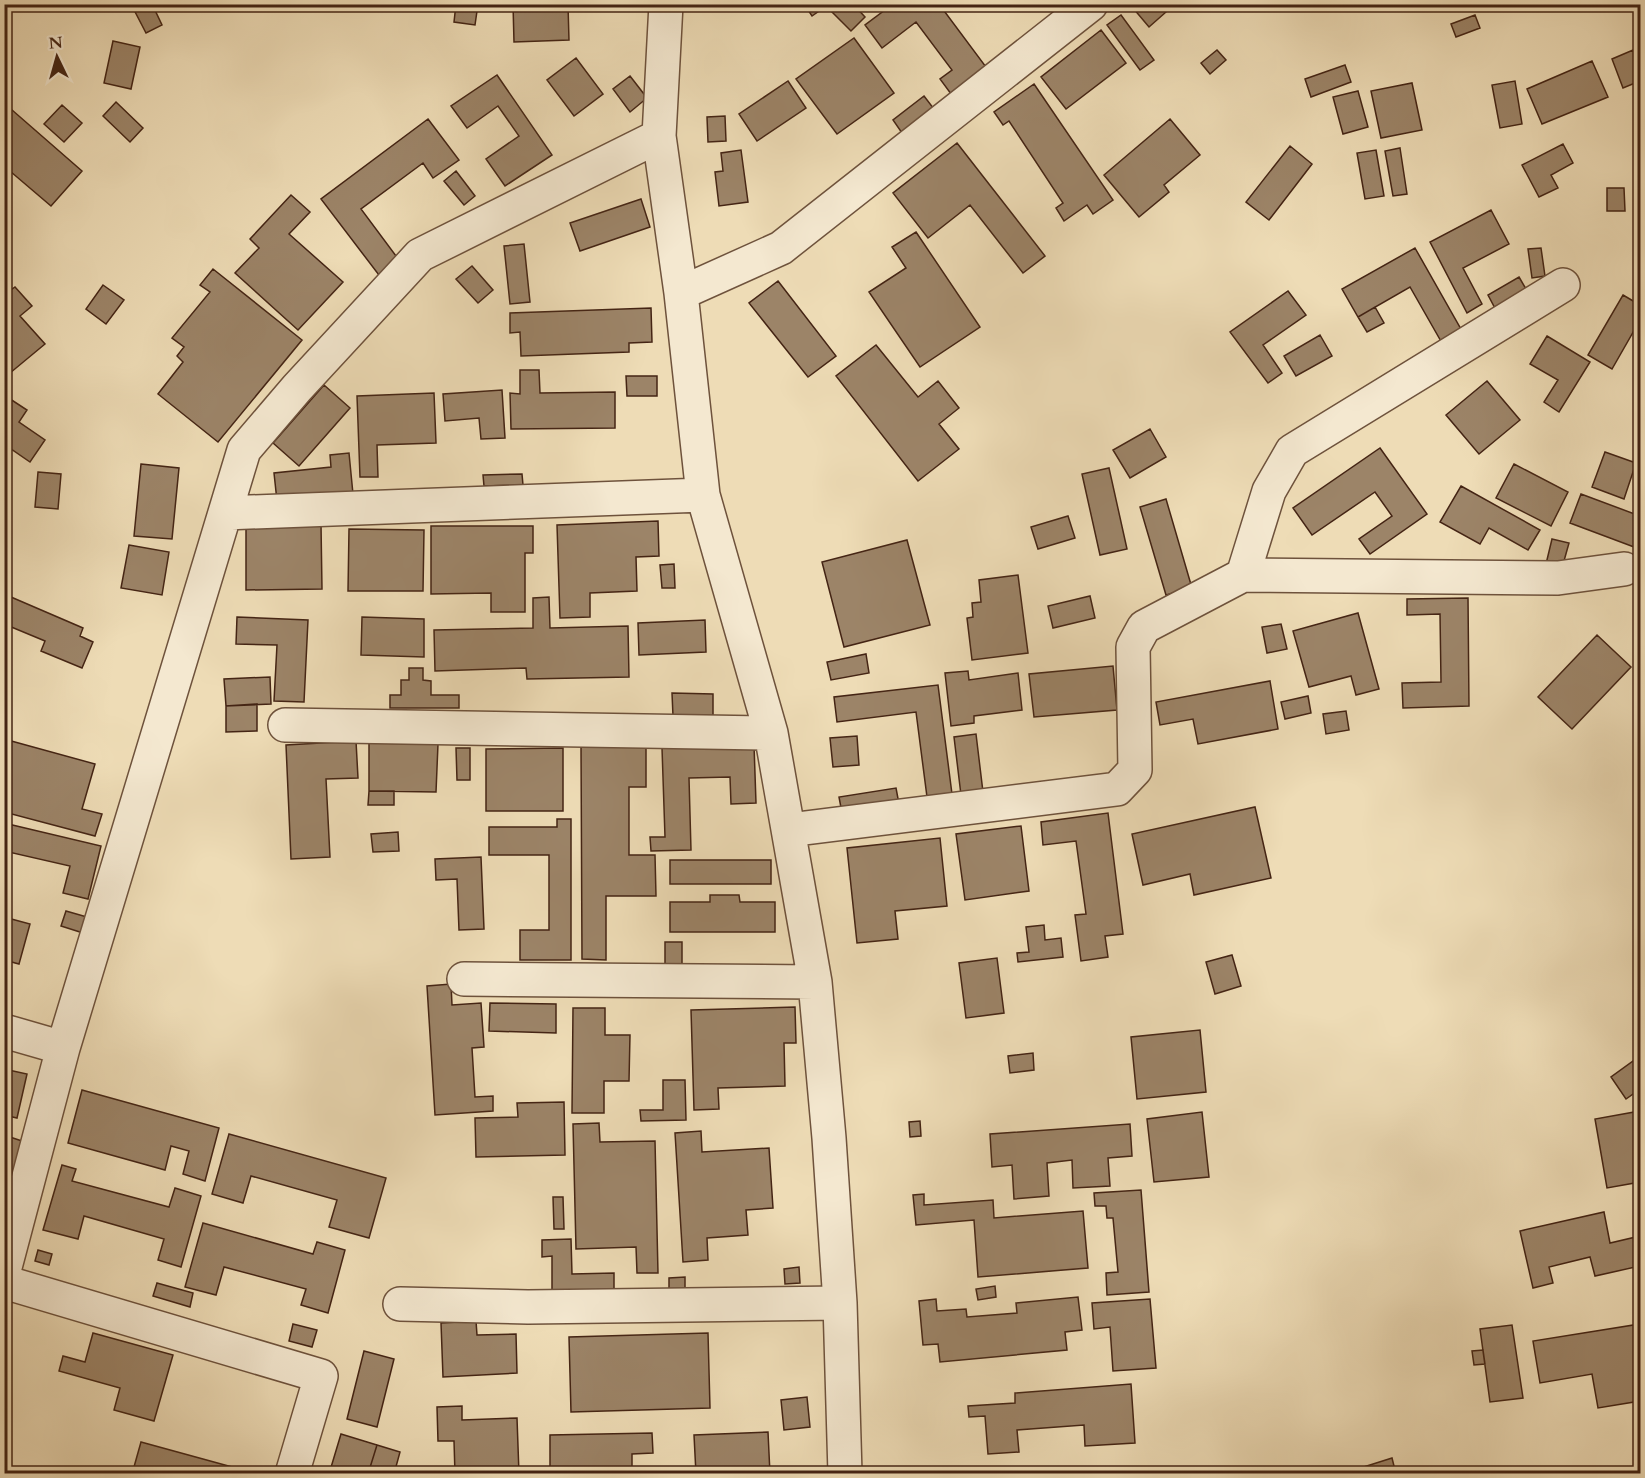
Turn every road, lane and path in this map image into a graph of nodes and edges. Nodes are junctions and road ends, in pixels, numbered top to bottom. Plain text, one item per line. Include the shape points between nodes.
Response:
1 (666, 4) edge
2 (1091, 4) edge
3 (659, 136) junction
4 (1563, 285) dead end
5 (681, 292) junction
6 (703, 495) junction
7 (225, 513) junction
8 (1624, 568) dead end
9 (1243, 575) junction
10 (285, 725) dead end
11 (771, 733) junction
12 (789, 830) junction
13 (464, 979) dead end
14 (815, 982) junction
15 (4, 1031) edge
16 (63, 1048) junction
17 (4, 1271) edge
18 (4, 1282) edge
19 (840, 1303) junction
20 (400, 1304) dead end
21 (292, 1473) edge
22 (845, 1473) edge

1 - 3 street
2 - 5 street via 781,248
3 - 5 street
3 - 7 street via 420,255 244,450
4 - 9 street via 1292,451 1269,491
5 - 6 street
6 - 7 street
6 - 11 street
7 - 16 street
8 - 9 street via 1558,578
9 - 12 street via 1144,627 1133,647 1135,770 1117,789
10 - 11 street
11 - 12 street
12 - 14 street
13 - 14 street
14 - 19 street
15 - 16 street
16 - 17 street
18 - 21 street via 321,1377
19 - 20 street
19 - 22 street

